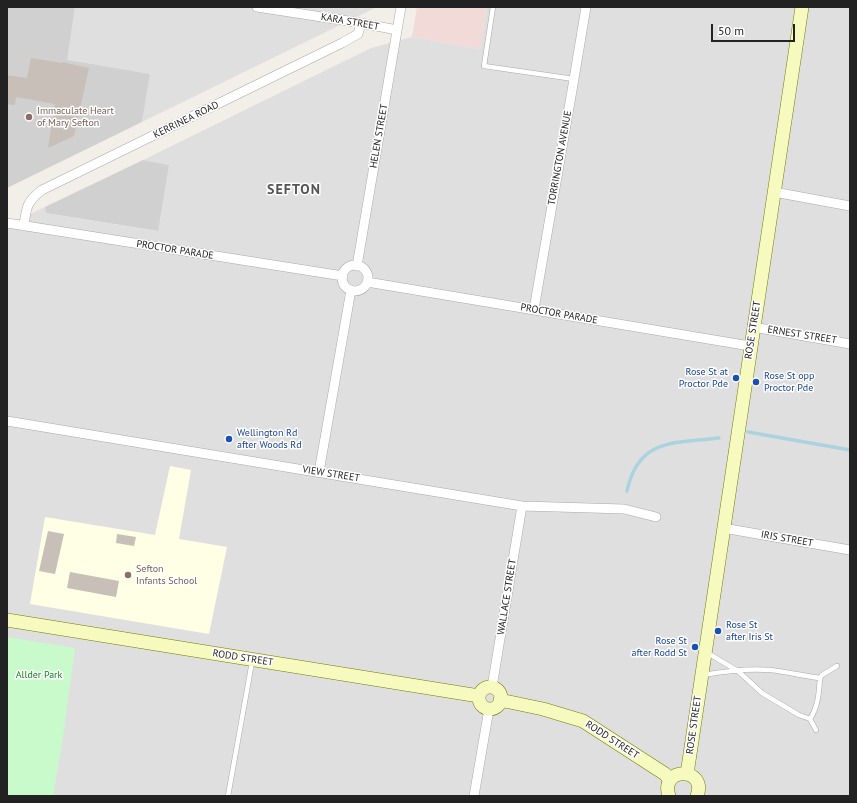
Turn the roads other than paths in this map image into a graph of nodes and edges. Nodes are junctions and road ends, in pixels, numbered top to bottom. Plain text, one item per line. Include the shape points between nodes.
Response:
1 (256, 7) edge
2 (401, 7) edge
3 (493, 7) edge
4 (586, 7) edge
5 (802, 7) edge
6 (290, 10) edge
7 (361, 23) junction
8 (397, 30) junction
9 (574, 79) junction
10 (774, 192) junction
11 (850, 206) edge
12 (7, 223) edge
13 (24, 226) junction
14 (357, 266) junction
15 (343, 276) junction
16 (367, 282) junction
17 (351, 290) junction
18 (534, 309) junction
19 (754, 327) junction
20 (850, 344) edge
21 (750, 346) junction
22 (7, 421) edge
23 (319, 472) junction
24 (522, 506) junction
25 (656, 517) dead end
26 (724, 528) junction
27 (850, 550) edge
28 (7, 620) edge
29 (704, 653) junction
30 (252, 660) junction
31 (836, 666) dead end
32 (738, 671) junction
33 (701, 675) junction
34 (820, 678) junction
35 (492, 687) junction
36 (479, 696) junction
37 (500, 700) junction
38 (489, 709) junction
39 (810, 719) junction
40 (816, 730) dead end
41 (687, 774) junction
42 (670, 780) junction
43 (228, 796) edge
44 (474, 796) edge
45 (669, 796) edge
46 (697, 796) edge

1 - 6 street, KARA STREET
2 - 8 street, HELEN STREET
3 - 9 lane via 484,66
4 - 9 street, TORRINGTON AVENUE
5 - 10 street, ROSE STREET
6 - 7 street, KARA STREET
7 - 8 street, KARA STREET
7 - 13 street, KERRINEA ROAD via 358,34 342,43 42,190 32,197 26,211
8 - 14 street, HELEN STREET
9 - 18 street, TORRINGTON AVENUE
10 - 11 street
10 - 19 street, ROSE STREET
12 - 13 street, PROCTOR PARADE
13 - 15 street, PROCTOR PARADE
14 - 15 street via 347,268
14 - 16 street via 365,270
15 - 17 street via 343,284
16 - 17 street via 362,289
16 - 18 street, PROCTOR PARADE
17 - 23 street
18 - 21 street, PROCTOR PARADE
19 - 20 street, ERNEST STREET
19 - 21 street, ROSE STREET
21 - 26 street, ROSE STREET
22 - 23 street, VIEW STREET
23 - 24 street, VIEW STREET
24 - 25 street, VIEW STREET via 624,509
24 - 35 street, WALLACE STREET
26 - 27 street, IRIS STREET
26 - 29 street, ROSE STREET
28 - 30 street, RODD STREET
29 - 32 lane
29 - 33 street, ROSE STREET
30 - 36 street, RODD STREET
30 - 43 lane
31 - 34 lane
32 - 33 lane
32 - 34 lane via 772,670
32 - 39 lane via 762,693
33 - 41 street, ROSE STREET
34 - 39 lane via 815,711
35 - 36 street via 484,689
35 - 37 street via 500,693
36 - 38 street via 481,705
37 - 38 street via 494,708
37 - 42 street, RODD STREET via 544,709 583,721 665,774
38 - 44 street
39 - 40 lane
41 - 42 street via 676,775
41 - 46 street via 696,781 699,790
42 - 45 street

